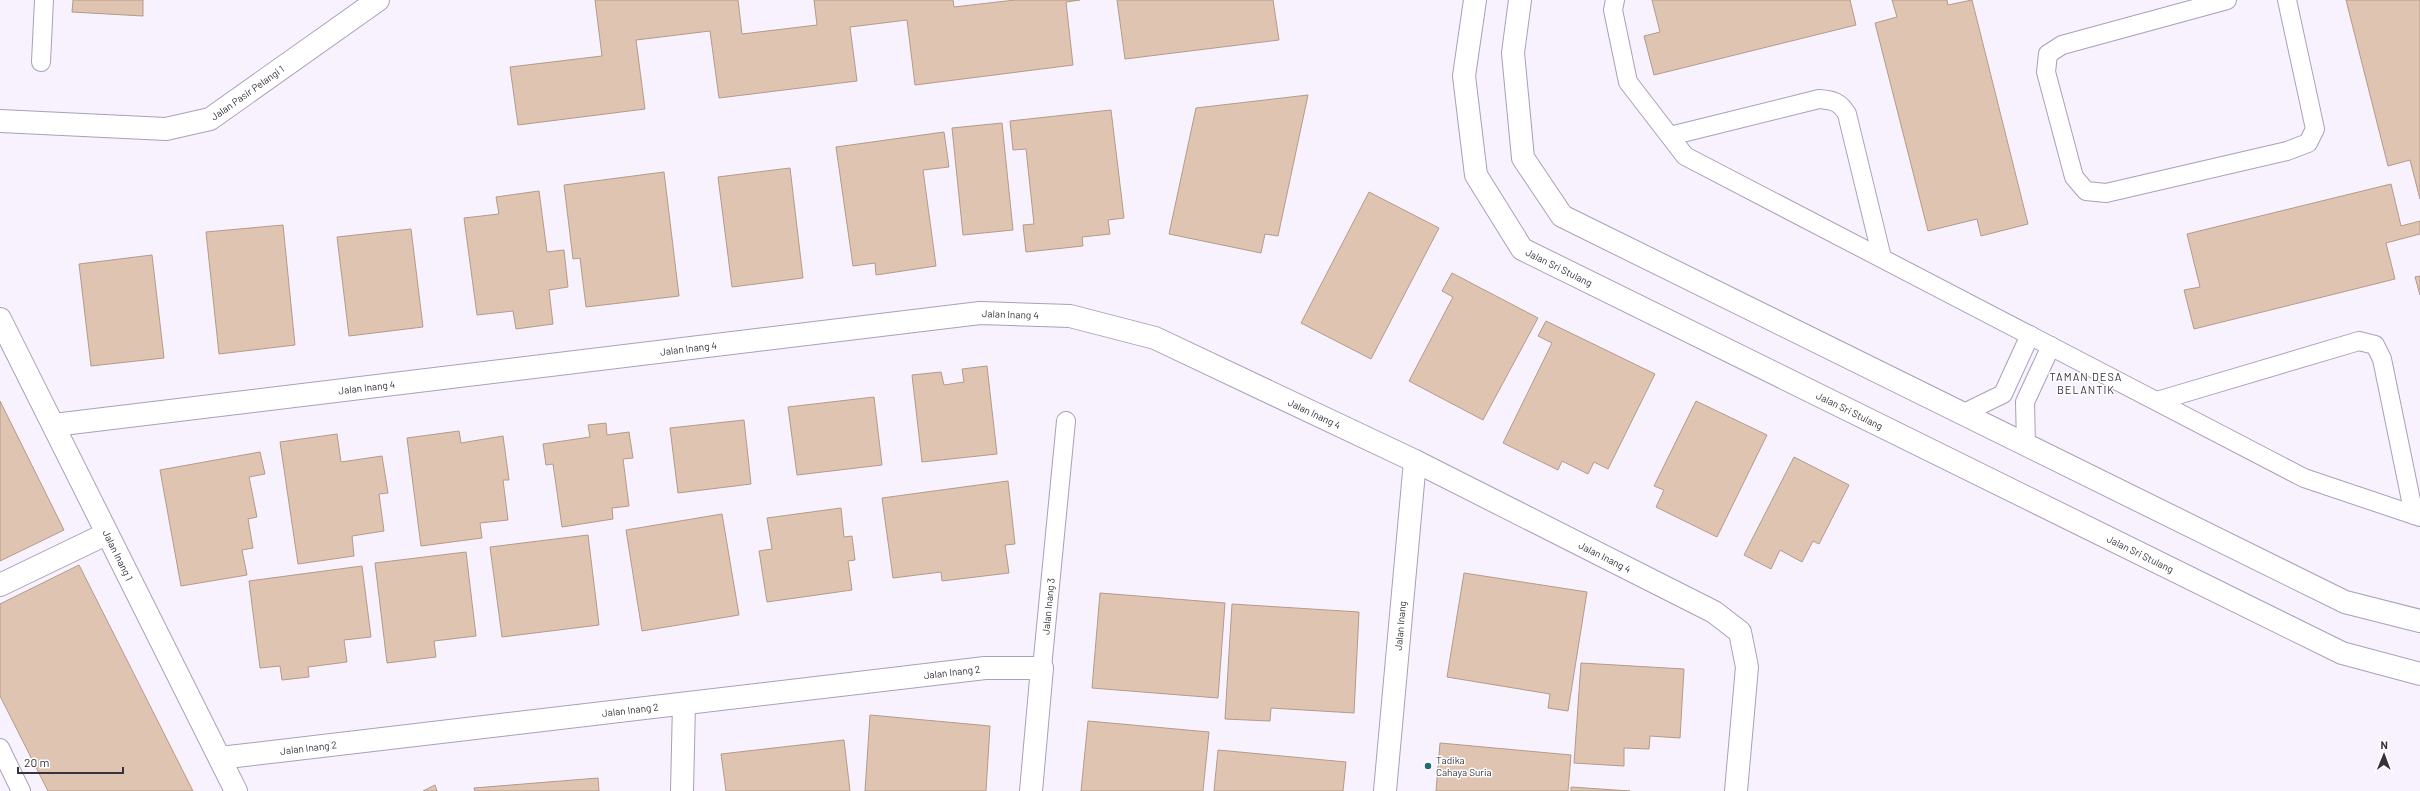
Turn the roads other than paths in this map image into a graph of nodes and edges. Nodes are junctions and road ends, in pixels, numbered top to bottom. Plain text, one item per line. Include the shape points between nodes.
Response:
1 (44, 0) edge
2 (378, 0) edge
3 (1475, 0) edge
4 (1520, 0) edge
5 (1615, 0) edge
6 (2227, 0) edge
7 (2287, 0) edge
8 (41, 62) dead end
9 (0, 121) edge
10 (1670, 136) junction
11 (1882, 258) junction
12 (0, 319) edge
13 (2030, 336) junction
14 (2051, 346) junction
15 (2157, 401) junction
16 (1964, 413) junction
17 (1066, 421) dead end
18 (54, 424) junction
19 (2026, 444) junction
20 (1415, 461) junction
21 (2417, 516) edge
22 (106, 534) junction
23 (0, 586) edge
24 (2420, 621) edge
25 (1042, 668) junction
26 (2420, 674) edge
27 (684, 704) junction
28 (0, 748) edge
29 (220, 758) junction
30 (21, 791) edge
31 (236, 791) edge
32 (682, 791) edge
33 (1031, 791) edge
34 (1385, 791) edge
35 (1736, 791) edge

1 - 8 lane
2 - 9 street, Jalan Pasir Pelangi 1 via 210,119 166,129
3 - 26 street, Jalan Sri Stulang via 1464,76 1476,176 1522,248 2342,653
4 - 16 street via 1513,53 1523,158 1562,216
5 - 10 lane via 1613,10 1628,82
6 - 7 lane via 2062,45 2048,54 2046,72 2074,177 2086,191 2106,194 2288,151 2308,143 2315,129
10 - 11 lane via 1685,156
10 - 11 lane via 1819,99 1841,104 1847,114
11 - 13 lane
12 - 18 street, Jalan Inang 1
13 - 14 lane
13 - 16 lane via 2003,394
14 - 15 lane
14 - 19 lane via 2024,402
15 - 21 lane via 2304,478
15 - 21 lane via 2359,341 2375,345 2382,359
16 - 19 street
17 - 25 lane, Jalan Inang 3
18 - 20 street, Jalan Inang 4 via 980,313 1070,316 1155,338
18 - 22 street, Jalan Inang 1
19 - 24 street via 2345,602
20 - 34 street, Jalan Inang
20 - 35 street, Jalan Inang 4 via 1714,612 1740,632 1747,667
22 - 23 street
22 - 29 street, Jalan Inang 1
25 - 27 street, Jalan Inang 2 via 985,668
25 - 33 street, Jalan Inang 3
27 - 29 street, Jalan Inang 2
27 - 32 street
28 - 30 lane
29 - 31 street, Jalan Inang 1

